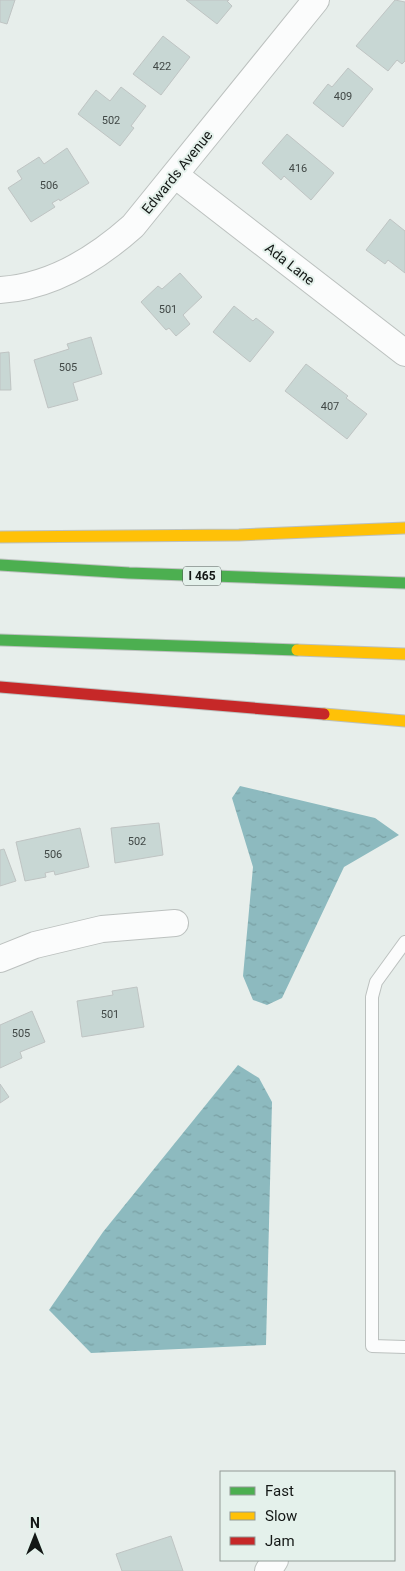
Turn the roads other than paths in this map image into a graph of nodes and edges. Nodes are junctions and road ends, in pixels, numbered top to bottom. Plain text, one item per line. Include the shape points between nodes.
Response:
1 (316, 0) edge
2 (175, 175) junction
3 (0, 290) edge
4 (405, 353) edge
5 (405, 528) edge
6 (0, 537) edge
7 (0, 565) edge
8 (405, 582) edge
9 (0, 640) edge
10 (405, 654) edge
11 (0, 688) edge
12 (405, 722) edge
13 (175, 923) dead end
14 (405, 942) edge
15 (0, 959) edge
16 (405, 1347) edge

1 - 2 street, Edwards Avenue
2 - 3 street, Edwards Avenue via 133,226 88,261 36,283
2 - 4 street, Ada Lane
5 - 6 highway via 239,535
7 - 8 highway, I 465 via 129,573
9 - 10 highway
11 - 12 highway
13 - 15 street via 102,929 35,945
14 - 16 lane via 376,982 372,997 372,1346

